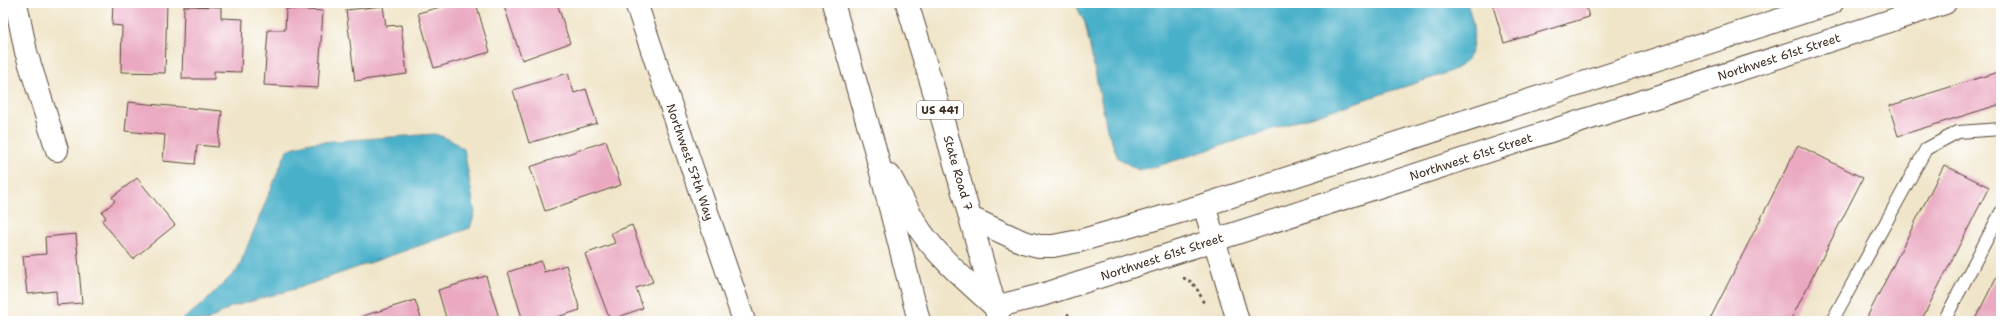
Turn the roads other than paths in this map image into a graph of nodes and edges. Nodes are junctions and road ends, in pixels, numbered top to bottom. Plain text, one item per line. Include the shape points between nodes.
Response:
1 (16, 3) edge
2 (636, 3) edge
3 (833, 3) edge
4 (908, 3) edge
5 (1832, 3) edge
6 (1945, 3) edge
7 (2001, 129) edge
8 (874, 149) junction
9 (57, 150) dead end
10 (1204, 205) junction
11 (2001, 212) edge
12 (970, 218) junction
13 (1215, 240) junction
14 (997, 314) edge
15 (744, 321) edge
16 (919, 321) edge
17 (1238, 321) edge
18 (1832, 321) edge
19 (1944, 321) edge

1 - 9 street via 26,52
2 - 15 street, Northwest 57th Way
3 - 8 street
4 - 12 street, State Road 7 / US 441
5 - 10 street
6 - 13 street, Northwest 61st Street
7 - 18 lane via 1958,132 1926,149
8 - 14 street via 920,229
8 - 16 street
10 - 12 street via 1079,241 1052,246 1023,242
10 - 13 street
11 - 19 lane
12 - 14 street, State Road 7 / US 441
13 - 14 street, Northwest 61st Street via 1042,295
13 - 17 street

